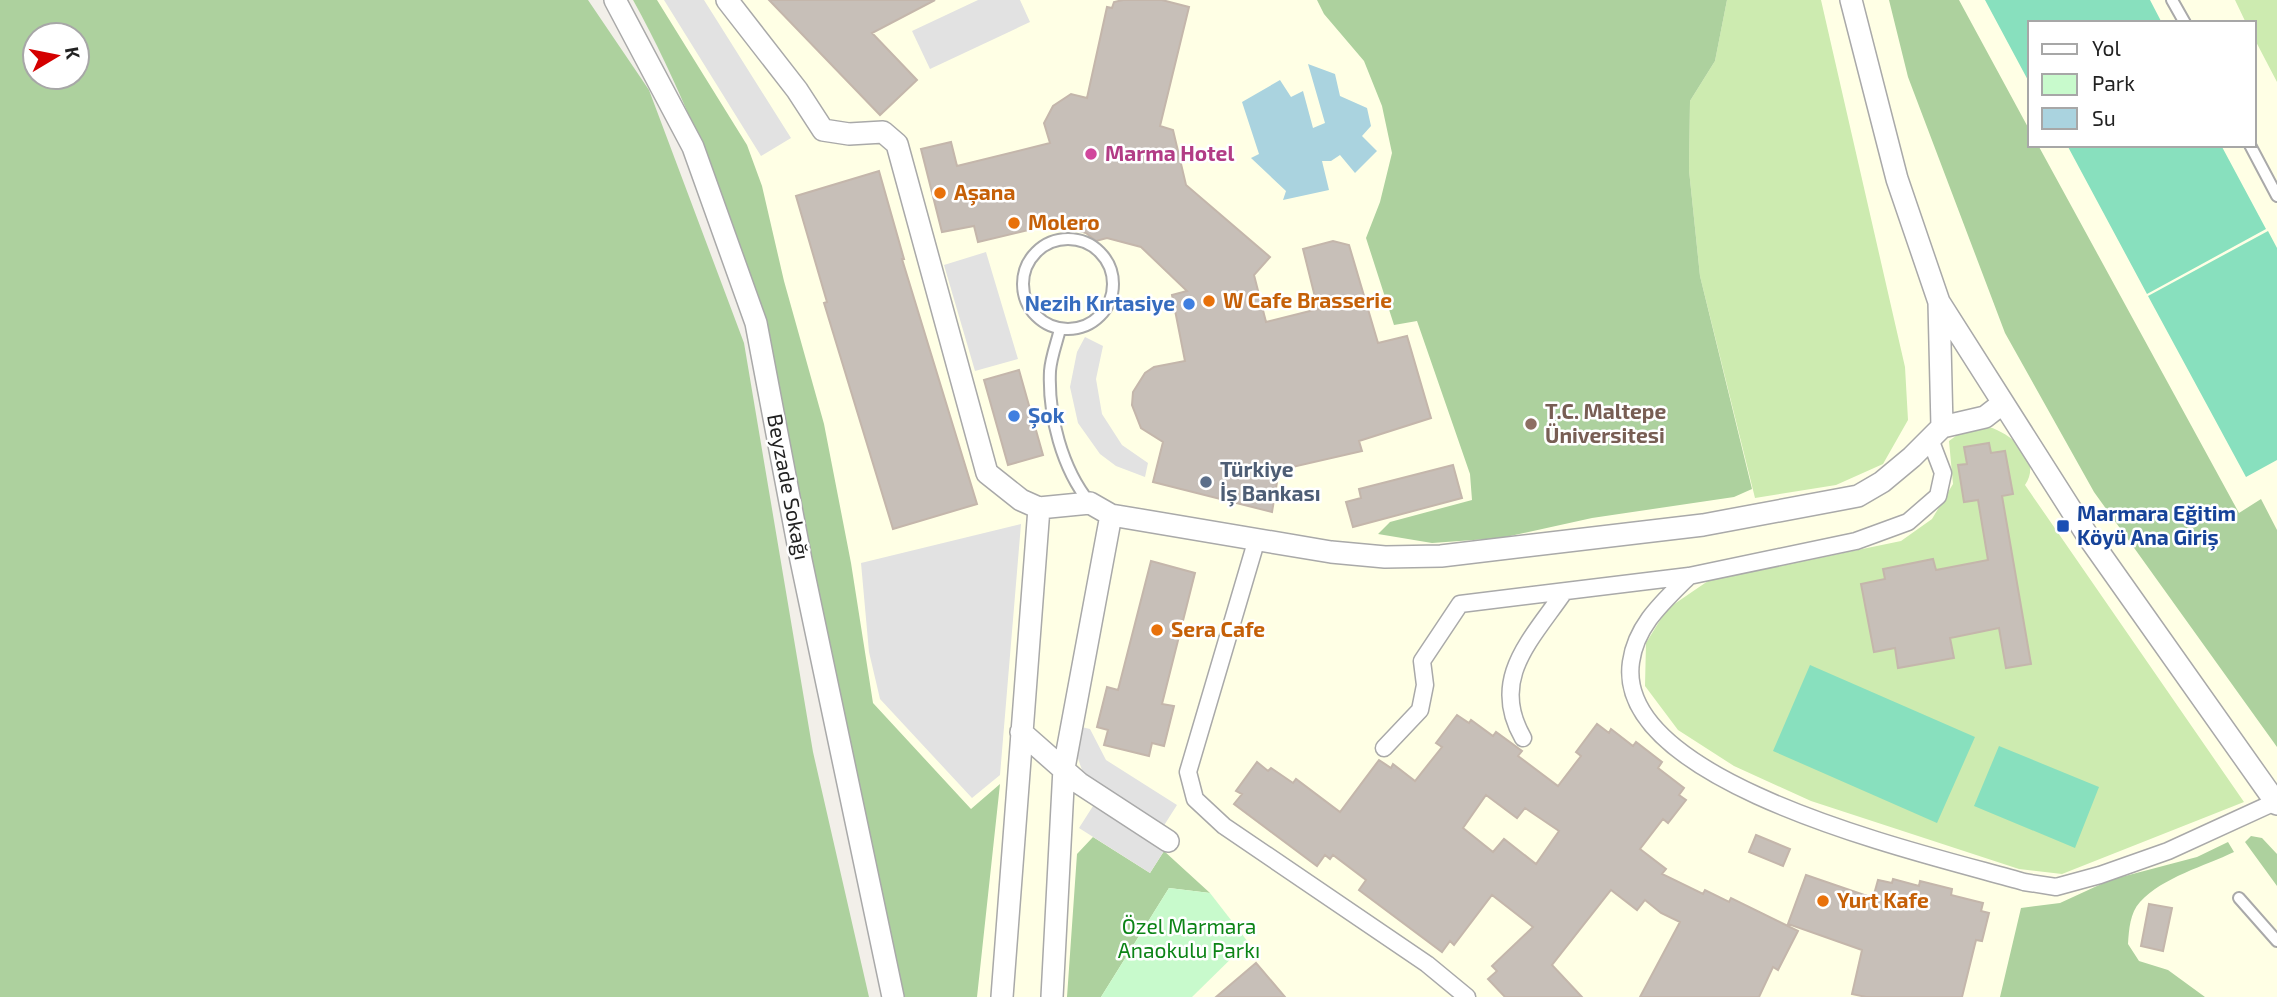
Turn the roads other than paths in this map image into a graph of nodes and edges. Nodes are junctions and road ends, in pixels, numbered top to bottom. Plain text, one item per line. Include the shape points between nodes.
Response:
1 (615, 0) edge
2 (727, 0) edge
3 (1851, 0) edge
4 (2172, 0) edge
5 (2184, 21) edge
6 (2251, 147) edge
7 (2277, 196) edge
8 (1938, 302) junction
9 (1060, 329) junction
10 (2003, 403) junction
11 (1936, 433) junction
12 (1090, 503) junction
13 (1039, 508) junction
14 (1111, 515) junction
15 (1256, 542) junction
16 (1689, 576) junction
17 (1564, 592) junction
18 (1021, 732) junction
19 (1523, 738) dead end
20 (1384, 748) dead end
21 (1064, 768) junction
22 (2273, 792) edge
23 (1168, 841) dead end
24 (2239, 898) dead end
25 (2277, 941) edge
26 (892, 997) edge
27 (1002, 997) edge
28 (1052, 997) edge
29 (1467, 997) edge

1 - 26 street, Beyzade Sokağı via 693,147 756,323
2 - 13 street via 823,130 883,132 897,144 987,473
3 - 8 street via 1897,178
4 - 5 lane
6 - 7 lane
8 - 10 street
8 - 11 street
9 - 9 lane via 1087,326 1106,310 1113,286 1108,262 1091,245 1068,239 1044,246 1027,267 1024,280 1029,306 1037,317
9 - 12 lane via 1050,370 1054,409 1064,461
10 - 11 street via 1985,417
10 - 22 street via 2089,538
11 - 15 street via 1882,482 1858,496 1703,525 1441,556 1385,557
11 - 16 street via 1943,473 1938,496 1908,522 1856,541
12 - 13 street
12 - 14 street
13 - 18 street
14 - 15 street
14 - 21 street
15 - 29 street via 1188,772 1195,799 1224,826 1427,964
16 - 17 street
16 - 22 street via 1643,625 1631,663 1634,700 1661,736 1702,768 1807,819 2024,882 2056,887 2168,852
17 - 19 street via 1511,677 1508,702
17 - 20 street via 1460,604 1422,661 1425,685 1420,710
18 - 21 street
18 - 27 street
21 - 23 street via 1104,802
21 - 28 street
24 - 25 lane

